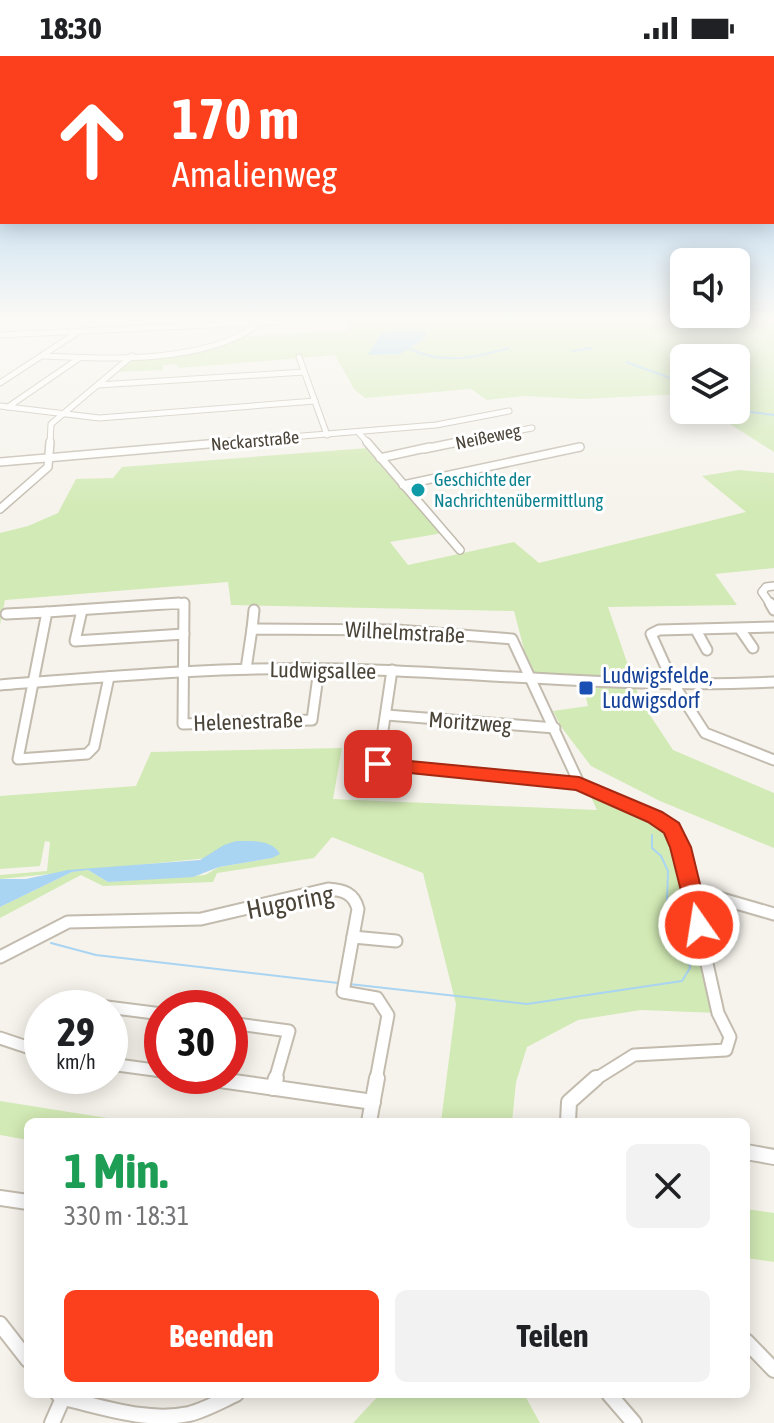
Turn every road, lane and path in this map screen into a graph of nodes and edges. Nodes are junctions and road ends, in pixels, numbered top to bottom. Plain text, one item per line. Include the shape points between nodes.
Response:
1 (43, 382) edge
2 (102, 382) edge
3 (149, 382) edge
4 (308, 382) edge
5 (98, 385) junction
6 (315, 401) junction
7 (4, 407) edge
8 (509, 411) dead end
9 (0, 413) edge
10 (62, 414) junction
11 (532, 428) dead end
12 (359, 433) junction
13 (327, 435) junction
14 (580, 447) dead end
15 (50, 458) junction
16 (380, 458) junction
17 (0, 462) edge
18 (403, 485) junction
19 (0, 509) edge
20 (460, 550) dead end
21 (774, 586) edge
22 (82, 610) junction
23 (254, 610) dead end
24 (774, 610) edge
25 (47, 612) junction
26 (6, 614) dead end
27 (774, 627) edge
28 (252, 629) junction
29 (740, 629) junction
30 (696, 630) junction
31 (184, 634) junction
32 (753, 648) dead end
33 (707, 650) dead end
34 (246, 669) junction
35 (319, 669) junction
36 (392, 670) junction
37 (184, 672) junction
38 (109, 677) junction
39 (532, 680) junction
40 (34, 682) junction
41 (774, 682) edge
42 (673, 683) junction
43 (0, 685) edge
44 (386, 715) junction
45 (555, 728) junction
46 (774, 760) edge
47 (579, 783) junction
48 (691, 890) junction
49 (774, 914) edge
50 (353, 937) junction
51 (396, 941) dead end
52 (0, 957) edge
53 (248, 1025) edge
54 (0, 1038) edge
55 (24, 1043) edge
56 (248, 1084) edge
57 (273, 1088) junction
58 (373, 1102) junction
59 (370, 1118) edge
60 (568, 1118) edge
61 (750, 1153) edge
62 (774, 1157) edge
63 (0, 1198) edge
64 (24, 1201) edge
65 (0, 1324) edge
66 (750, 1345) edge
67 (24, 1355) edge
68 (774, 1370) edge
69 (59, 1398) edge
70 (68, 1398) edge
71 (226, 1398) edge
72 (612, 1398) edge
73 (52, 1423) edge
74 (634, 1423) edge

1 - 7 street
2 - 5 street
3 - 5 street
4 - 6 street
5 - 10 street
6 - 10 street via 99,418
6 - 13 street
7 - 9 street
7 - 10 street
8 - 12 street, Neckarstraße
10 - 15 street via 49,427
11 - 16 street, Neißeweg
12 - 13 street, Neckarstraße
12 - 16 street
13 - 15 street, Neckarstraße
14 - 18 street
15 - 17 street, Neckarstraße
15 - 19 street via 40,477
16 - 18 street
18 - 20 street
21 - 24 street via 762,592
22 - 25 street
22 - 31 street via 184,603
22 - 31 street via 75,641
23 - 28 street
25 - 26 street
25 - 40 street
27 - 29 street
28 - 34 street
28 - 39 street, Wilhelmstraße via 369,629 512,639
29 - 30 street
29 - 32 street
30 - 33 street
30 - 42 street via 651,634
31 - 37 street
34 - 35 street, Ludwigsallee
34 - 37 street, Ludwigsallee
35 - 36 street, Ludwigsallee
35 - 37 street, Helenestraße via 312,720 183,724
36 - 39 street, Ludwigsallee
36 - 44 street
37 - 38 street, Ludwigsallee
38 - 40 street, Ludwigsallee
38 - 40 street via 94,747 87,754 18,759
39 - 42 street, Ludwigsallee
39 - 45 street
40 - 43 street, Ludwigsallee
41 - 42 street, Ludwigsallee
42 - 46 street via 705,733
44 - 45 street, Moritzweg
44 - 47 street via 378,764
45 - 47 street
47 - 48 street via 672,828
48 - 49 street
48 - 60 street via 718,1013 730,1037 726,1050 641,1053 574,1097
50 - 51 street
50 - 52 street, Hugoring via 356,901 328,889 201,919 68,922
50 - 58 street, Hugoring via 343,992 387,1005
53 - 57 street via 289,1031
54 - 55 street
56 - 57 street
57 - 58 street
58 - 59 street
61 - 62 street
63 - 64 street
65 - 67 street
66 - 68 street
69 - 73 street
70 - 71 street via 162,1417 184,1415
72 - 74 street

